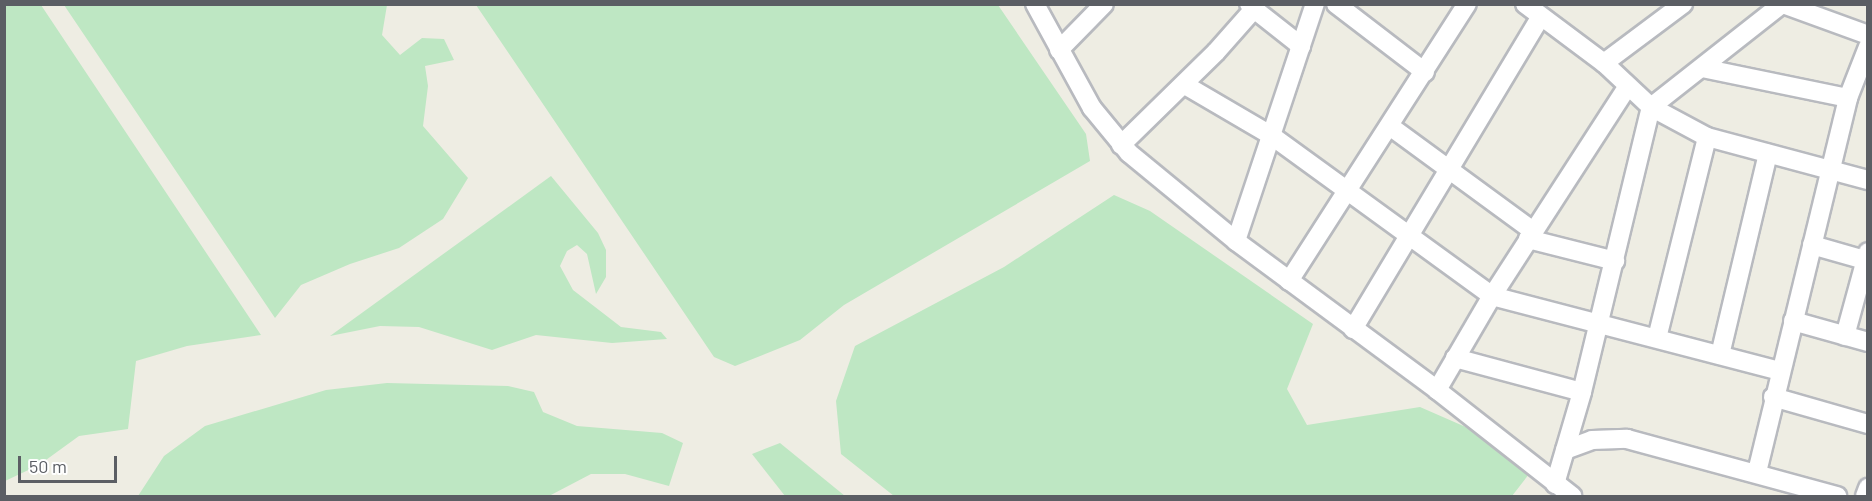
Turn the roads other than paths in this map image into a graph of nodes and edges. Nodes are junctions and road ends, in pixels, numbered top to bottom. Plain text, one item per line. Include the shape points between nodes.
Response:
1 (1035, 4) edge
2 (1104, 4) edge
3 (1315, 4) edge
4 (1467, 4) edge
5 (1525, 4) edge
6 (1683, 4) edge
7 (1783, 4) edge
8 (1252, 7) edge
9 (1348, 8) edge
10 (1816, 10) edge
11 (1540, 18) junction
12 (1868, 35) edge
13 (1301, 46) junction
14 (1868, 47) edge
15 (1059, 50) junction
16 (1604, 63) junction
17 (1702, 68) junction
18 (1425, 72) junction
19 (1185, 85) junction
20 (1628, 86) junction
21 (1848, 98) junction
22 (1651, 107) junction
23 (1391, 127) junction
24 (1272, 136) junction
25 (1707, 137) junction
26 (1121, 145) junction
27 (1768, 154) junction
28 (1448, 169) junction
29 (1828, 169) junction
30 (1868, 180) edge
31 (1349, 194) junction
32 (1530, 235) junction
33 (1408, 236) junction
34 (1236, 241) junction
35 (1812, 245) junction
36 (1867, 258) edge
37 (1615, 261) junction
38 (1290, 281) junction
39 (1492, 296) junction
40 (1793, 321) junction
41 (1600, 325) junction
42 (1353, 329) junction
43 (1845, 336) junction
44 (1657, 338) junction
45 (1868, 342) edge
46 (1720, 355) junction
47 (1455, 358) junction
48 (1779, 371) junction
49 (1437, 390) junction
50 (1582, 392) junction
51 (1773, 397) junction
52 (1868, 424) edge
53 (1565, 450) junction
54 (1757, 472) junction
55 (1555, 484) junction
56 (1868, 488) edge
57 (1572, 496) edge
58 (1837, 496) edge
59 (1865, 496) edge

1 - 15 street
2 - 15 street
3 - 13 street
4 - 18 street
5 - 11 street
6 - 16 street
7 - 10 street
7 - 17 street
8 - 13 street
8 - 19 street
9 - 18 street
10 - 12 street
11 - 16 street
11 - 28 street
13 - 24 street
14 - 21 street
15 - 26 street via 1092,108
16 - 20 street
17 - 21 street
17 - 22 street
18 - 23 street
19 - 24 street
19 - 26 street
20 - 22 street
20 - 32 street
21 - 29 street
22 - 25 street
22 - 37 street
23 - 28 street
23 - 31 street
24 - 31 street
24 - 34 street
25 - 27 street
25 - 44 street
26 - 34 street
27 - 29 street
27 - 46 street
28 - 32 street
28 - 33 street
29 - 30 street
29 - 35 street
31 - 33 street
31 - 38 street
32 - 37 street
32 - 39 street
33 - 39 street
33 - 42 street
34 - 38 street
35 - 36 street
35 - 40 street
36 - 43 street
37 - 41 street
38 - 42 street
39 - 41 street
39 - 47 street
40 - 43 street
40 - 48 street
41 - 44 street
41 - 50 street
42 - 49 street
43 - 45 street
44 - 46 street
46 - 48 street
47 - 49 street
47 - 50 street
48 - 51 street
49 - 55 street
50 - 53 street
51 - 52 street
51 - 54 street
53 - 54 street via 1592,440 1627,439
53 - 55 street
54 - 58 street
55 - 57 street
56 - 59 street

